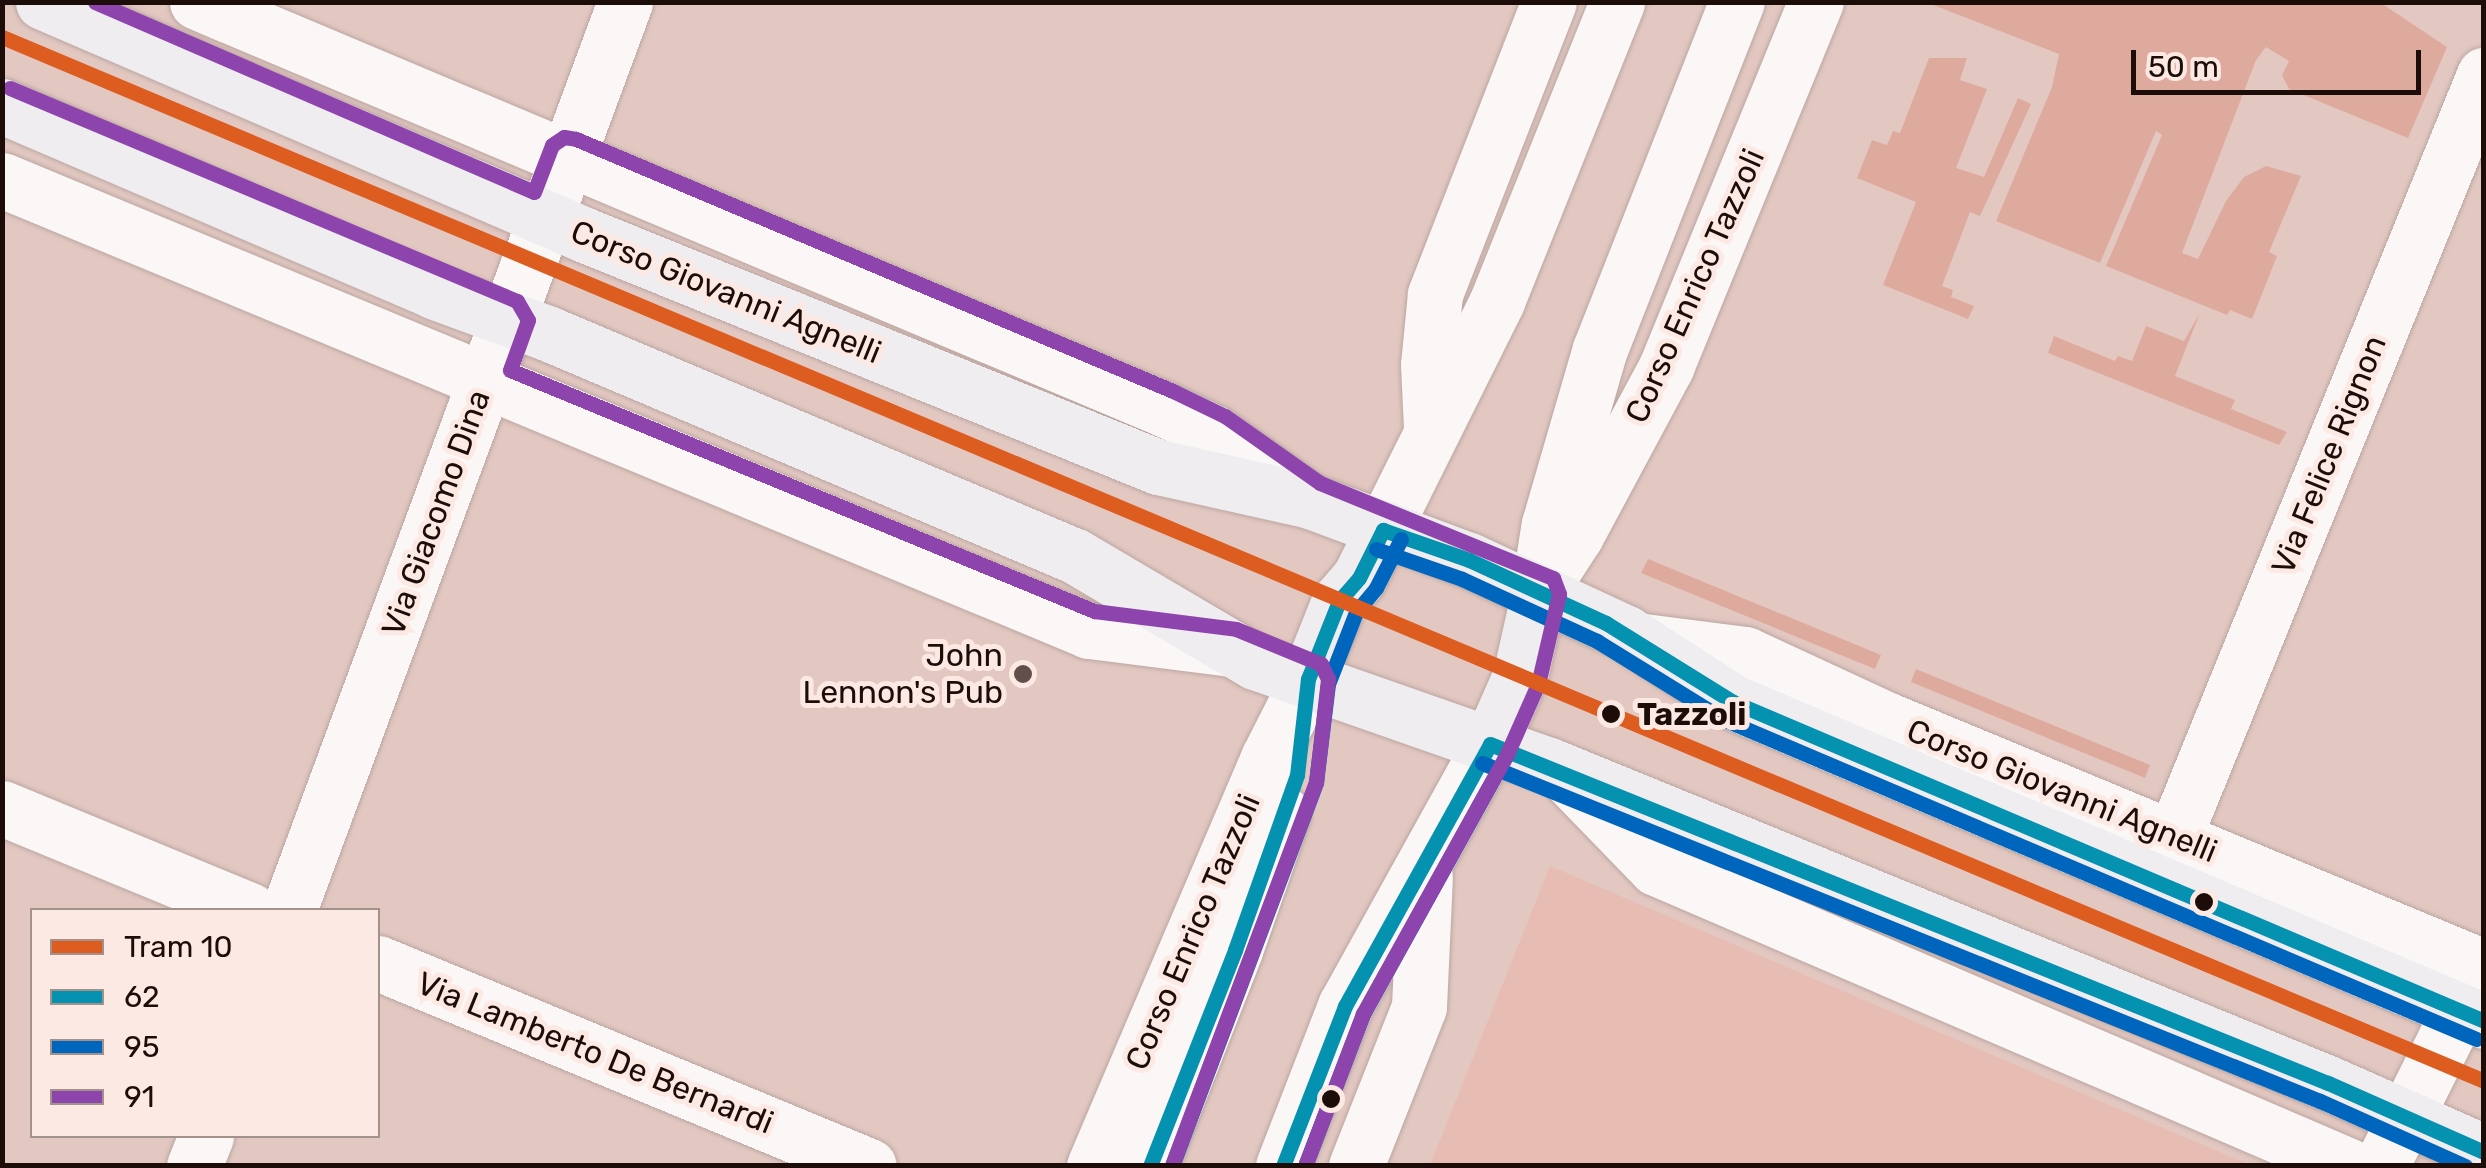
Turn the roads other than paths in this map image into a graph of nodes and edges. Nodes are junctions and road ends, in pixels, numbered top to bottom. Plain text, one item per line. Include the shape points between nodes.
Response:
1 (42, 2) edge
2 (197, 2) edge
3 (625, 2) edge
4 (1549, 2) edge
5 (1617, 2) edge
6 (1738, 2) edge
7 (1816, 2) edge
8 (2484, 74) edge
9 (2, 106) edge
10 (568, 157) junction
11 (2, 180) edge
12 (545, 219) junction
13 (508, 319) junction
14 (485, 381) junction
15 (1432, 432) junction
16 (1310, 501) junction
17 (1383, 530) junction
18 (1538, 592) junction
19 (1636, 640) junction
20 (1232, 648) junction
21 (1308, 678) junction
22 (1490, 744) junction
23 (1561, 770) junction
24 (2, 808) edge
25 (2174, 836) junction
26 (1426, 866) junction
27 (245, 908) edge
28 (290, 908) edge
29 (380, 964) edge
30 (2477, 991) edge
31 (2405, 1116) junction
32 (205, 1138) edge
33 (2484, 1152) edge
34 (194, 1166) edge
35 (869, 1166) edge
36 (1094, 1166) edge
37 (1150, 1166) edge
38 (1283, 1166) edge
39 (1356, 1166) edge
40 (2349, 1166) edge
41 (2381, 1166) edge

1 - 12 main road, Corso Giovanni Agnelli
2 - 10 street, Corso Giovanni Agnelli
3 - 10 street, Via Giacomo Dina
4 - 15 street via 1435,294 1428,365
5 - 15 street via 1497,301
6 - 18 street, Corso Enrico Tazzoli via 1600,349 1549,524
7 - 18 street, Corso Enrico Tazzoli via 1666,366
8 - 25 street, Via Felice Rignon
9 - 13 main road
10 - 12 street, Via Giacomo Dina
10 - 16 street, Corso Giovanni Agnelli via 1164,408 1215,432
11 - 14 street
12 - 13 street, Via Giacomo Dina
12 - 16 main road, Corso Giovanni Agnelli via 1158,467
13 - 14 street, Via Giacomo Dina
13 - 20 main road via 1075,556
14 - 20 street via 1089,630
14 - 28 street, Via Giacomo Dina
15 - 17 street
16 - 17 main road, Corso Giovanni Agnelli
17 - 18 main road, Corso Giovanni Agnelli
17 - 21 main road via 1339,601
18 - 19 main road, Corso Giovanni Agnelli
18 - 22 main road via 1520,676
19 - 25 street, Corso Giovanni Agnelli via 1745,654
19 - 30 main road, Corso Giovanni Agnelli via 1733,702
20 - 21 main road
21 - 22 main road
21 - 36 street, Corso Enrico Tazzoli
21 - 37 street, Corso Enrico Tazzoli via 1297,775
22 - 23 main road
22 - 26 street
23 - 31 main road
23 - 40 street via 1656,868
24 - 27 street
25 - 30 street, Corso Giovanni Agnelli
26 - 38 street via 1346,1006
26 - 39 street via 1419,1007
29 - 35 street, Via Lamberto De Bernardi
30 - 31 street
31 - 33 main road
31 - 41 street
32 - 34 street

